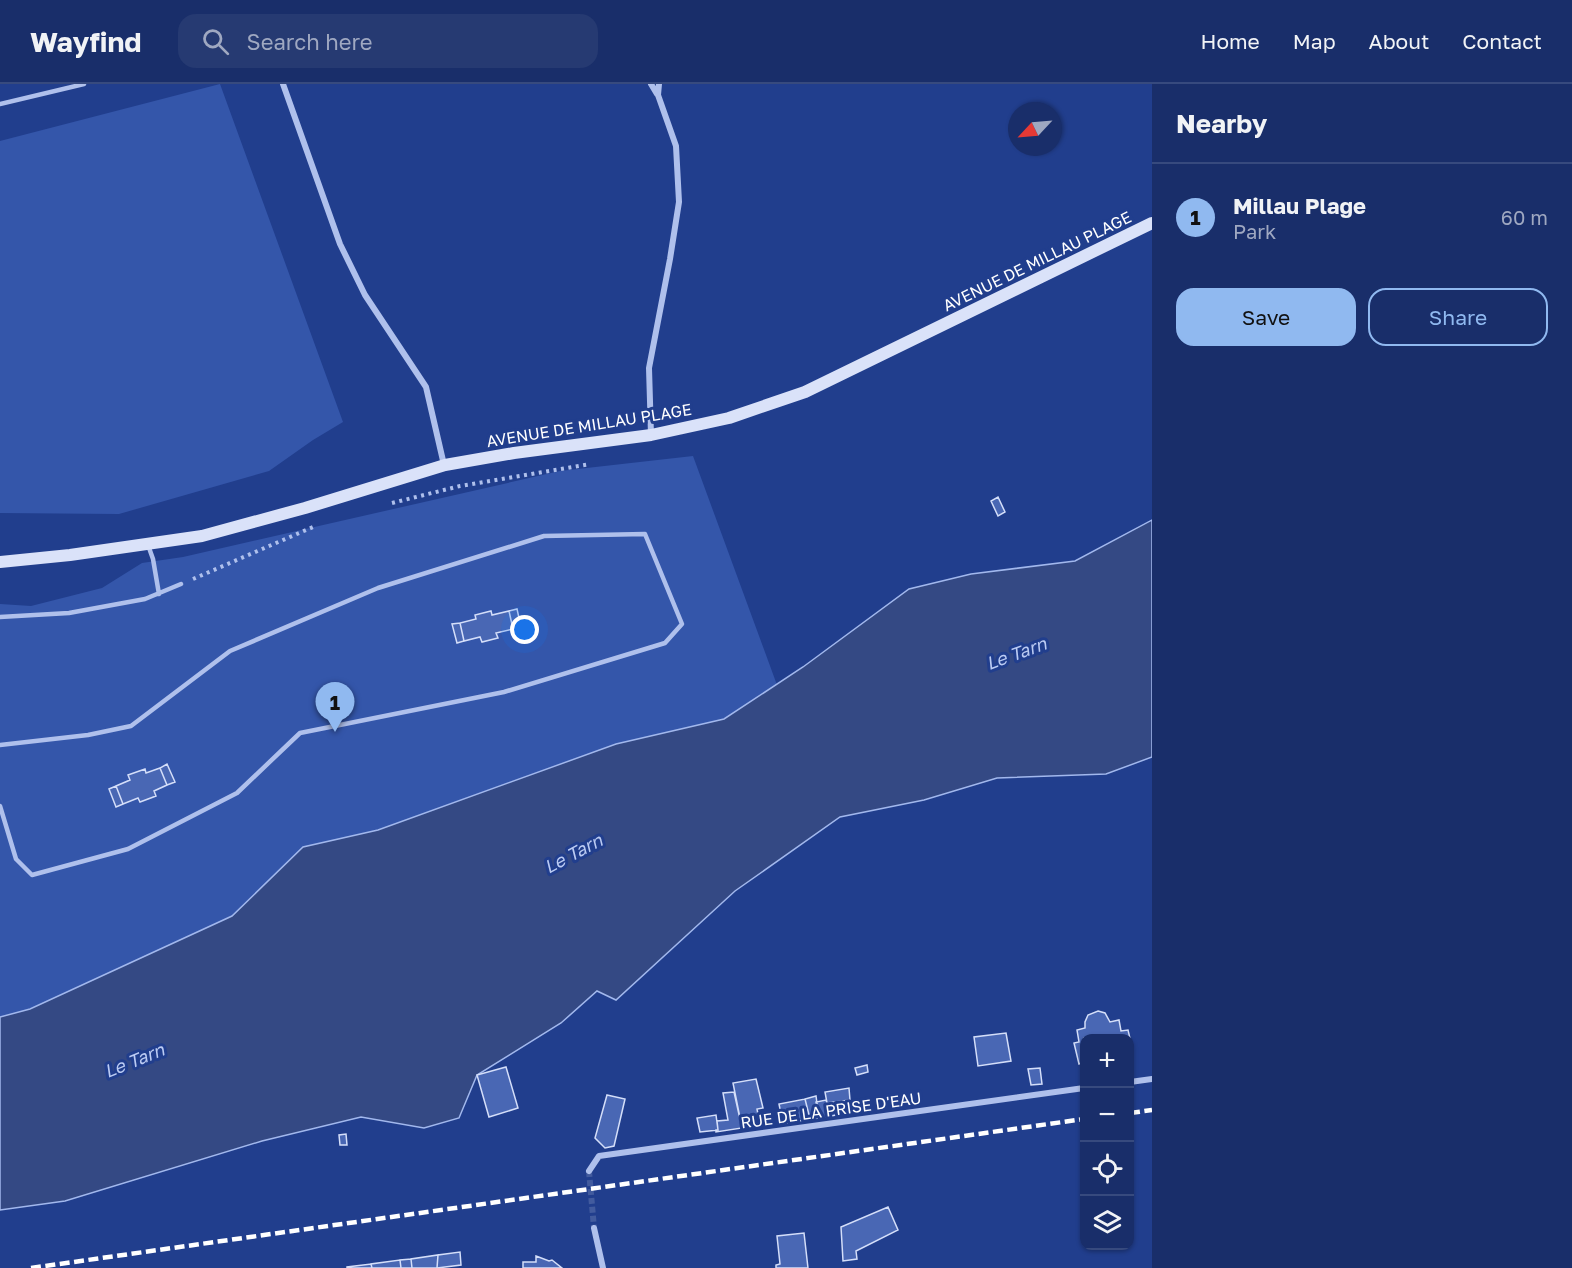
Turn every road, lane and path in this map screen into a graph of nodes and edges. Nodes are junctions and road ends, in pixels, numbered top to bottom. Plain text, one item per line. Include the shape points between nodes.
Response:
1 (84, 84) edge
2 (283, 84) edge
3 (651, 84) edge
4 (659, 84) edge
5 (658, 94) junction
6 (0, 104) edge
7 (1152, 223) edge
8 (651, 435) junction
9 (445, 465) junction
10 (148, 544) junction
11 (0, 562) edge
12 (181, 584) dead end
13 (159, 594) junction
14 (0, 617) edge
15 (0, 745) edge
16 (0, 806) edge
17 (1152, 1079) edge
18 (1134, 1081) edge
19 (1080, 1089) edge
20 (589, 1171) dead end
21 (594, 1228) tunnel mouth
22 (603, 1268) edge

1 - 6 lane
2 - 9 street via 340,244 365,295 426,387
3 - 5 street
4 - 5 street
5 - 8 street via 676,146 679,202 649,368
7 - 8 street, AVENUE DE MILLAU PLAGE via 805,392 729,418
8 - 9 street, AVENUE DE MILLAU PLAGE
9 - 10 street, AVENUE DE MILLAU PLAGE via 202,536
10 - 11 street, AVENUE DE MILLAU PLAGE
10 - 13 lane
12 - 13 lane
13 - 14 lane via 69,613
15 - 16 lane via 131,726 230,651 378,588 544,536 645,534 682,624 665,643 504,692 300,734 237,793 128,849 32,875 16,859
17 - 18 street
19 - 20 street, RUE DE LA PRISE D'EAU via 599,1156
21 - 22 street

